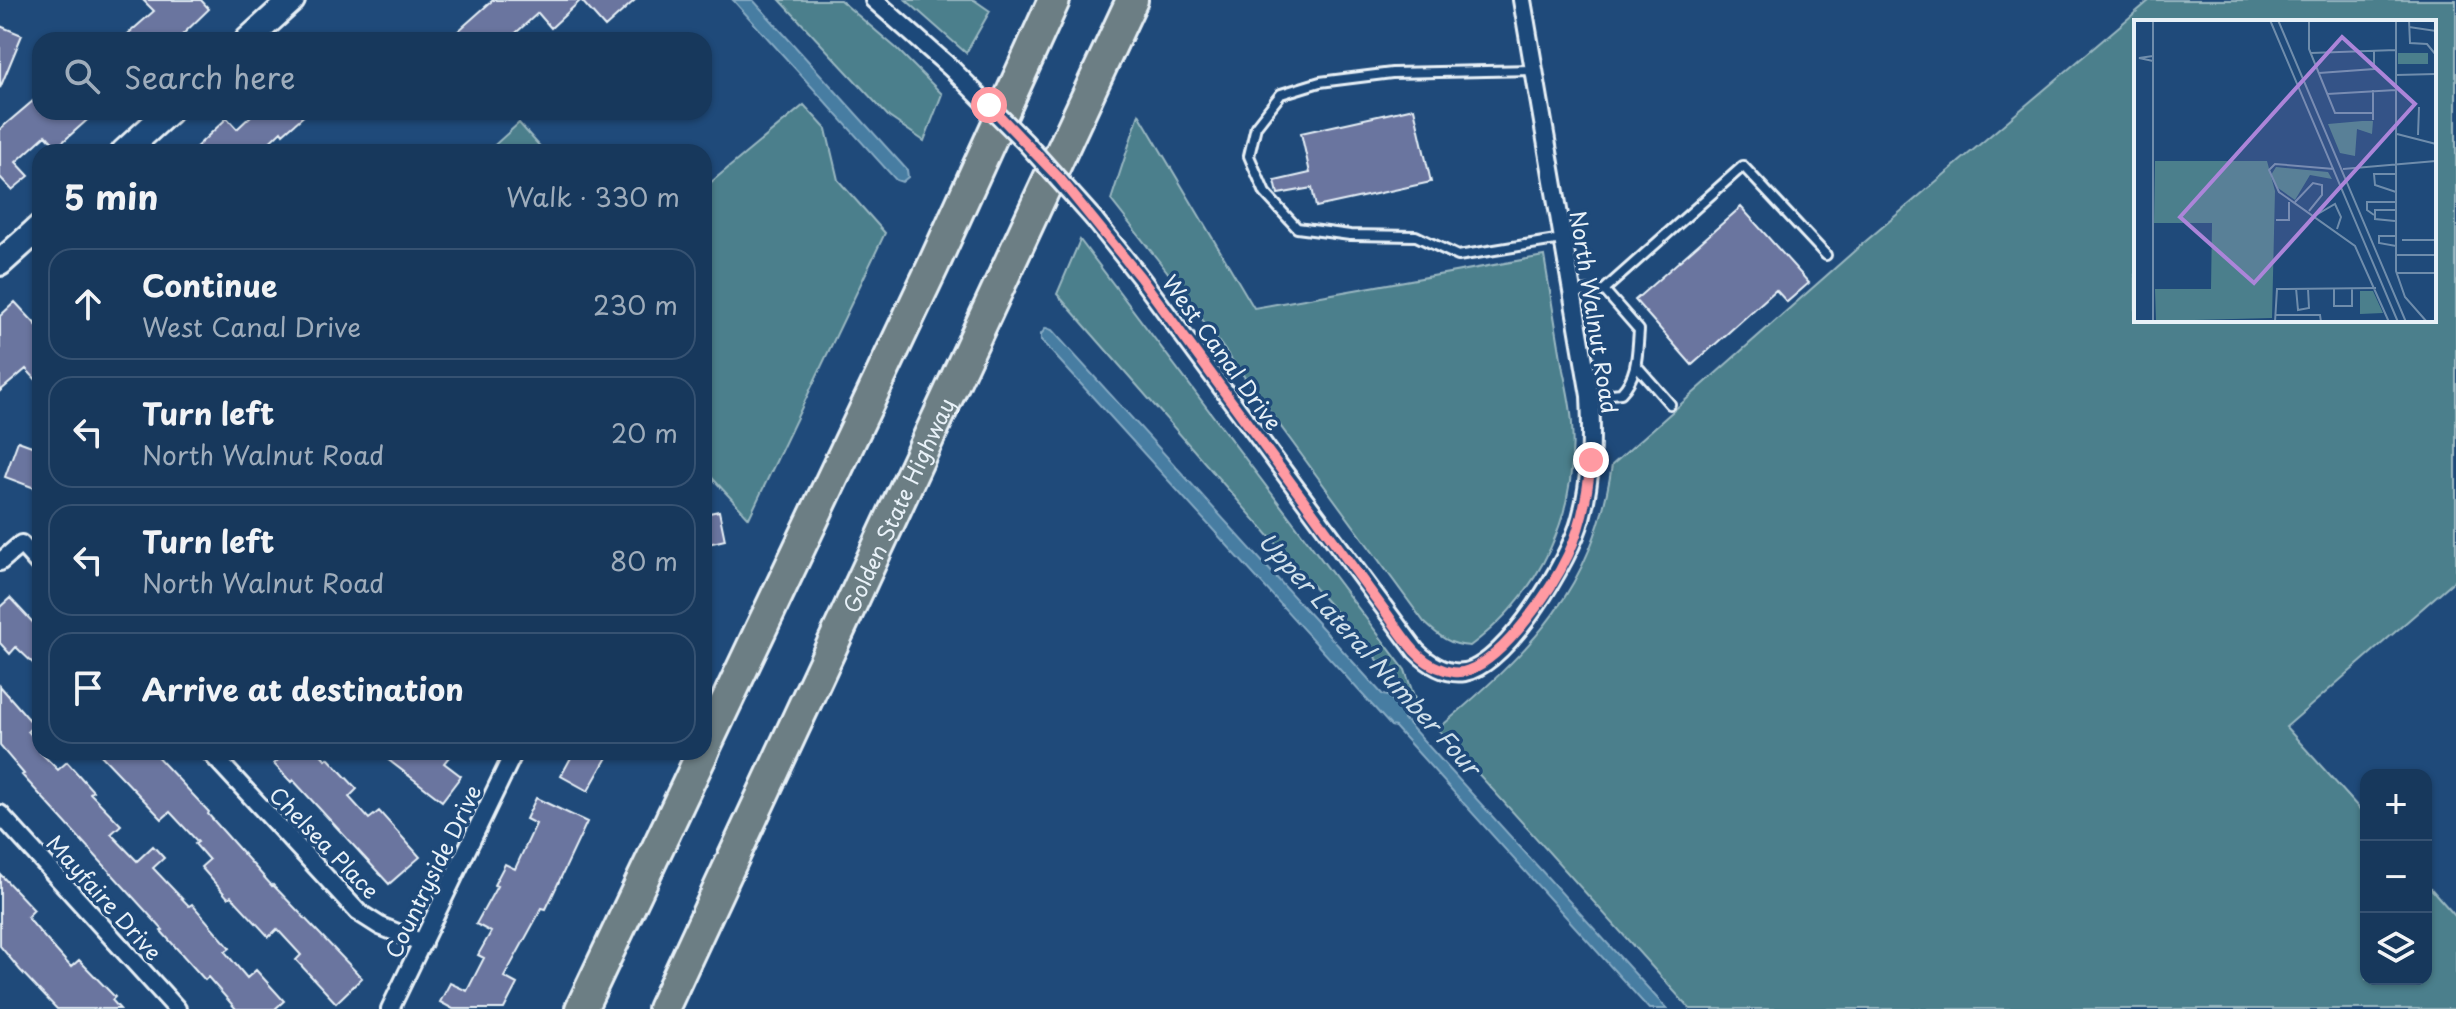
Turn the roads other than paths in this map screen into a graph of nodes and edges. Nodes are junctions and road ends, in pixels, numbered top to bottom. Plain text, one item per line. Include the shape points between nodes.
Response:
1 (292, 0) edge
2 (874, 0) edge
3 (1054, 0) edge
4 (1132, 0) edge
5 (1522, 0) edge
6 (257, 32) edge
7 (1533, 70) junction
8 (159, 120) edge
9 (133, 144) edge
10 (1562, 239) junction
11 (32, 241) edge
12 (1826, 255) dead end
13 (0, 263) edge
14 (1604, 290) junction
15 (1571, 293) junction
16 (1636, 365) junction
17 (1590, 396) junction
18 (1670, 404) dead end
19 (32, 556) edge
20 (0, 562) edge
21 (1452, 672) joint
22 (712, 732) edge
23 (217, 760) edge
24 (510, 760) edge
25 (699, 760) edge
26 (0, 814) edge
27 (423, 943) junction
28 (177, 1009) edge
29 (390, 1009) edge
30 (581, 1009) edge
31 (663, 1009) edge

1 - 6 street
2 - 21 street, West Canal Drive, bridge via 952,69 1094,219 1416,651 1428,663
3 - 22 highway
4 - 31 highway, Golden State Highway
5 - 7 street, North Walnut Road
7 - 10 street, North Walnut Road
7 - 10 lane via 1392,73 1320,82 1281,94 1256,126 1249,156 1265,193 1297,228 1416,236 1458,256
8 - 9 street
10 - 15 street, North Walnut Road
11 - 13 street
12 - 14 lane via 1743,166
14 - 15 lane
14 - 16 lane via 1639,330
15 - 17 street, North Walnut Road
16 - 17 lane via 1632,382 1621,393
16 - 18 lane
17 - 21 street, North Walnut Road via 1589,486 1568,555 1515,633 1478,666
19 - 20 street via 21,544
23 - 27 street, Chelsea Place via 346,901 380,926
24 - 27 street, Countryside Drive
25 - 30 highway
26 - 28 street, Mayfaire Drive
27 - 29 street, Countryside Drive

